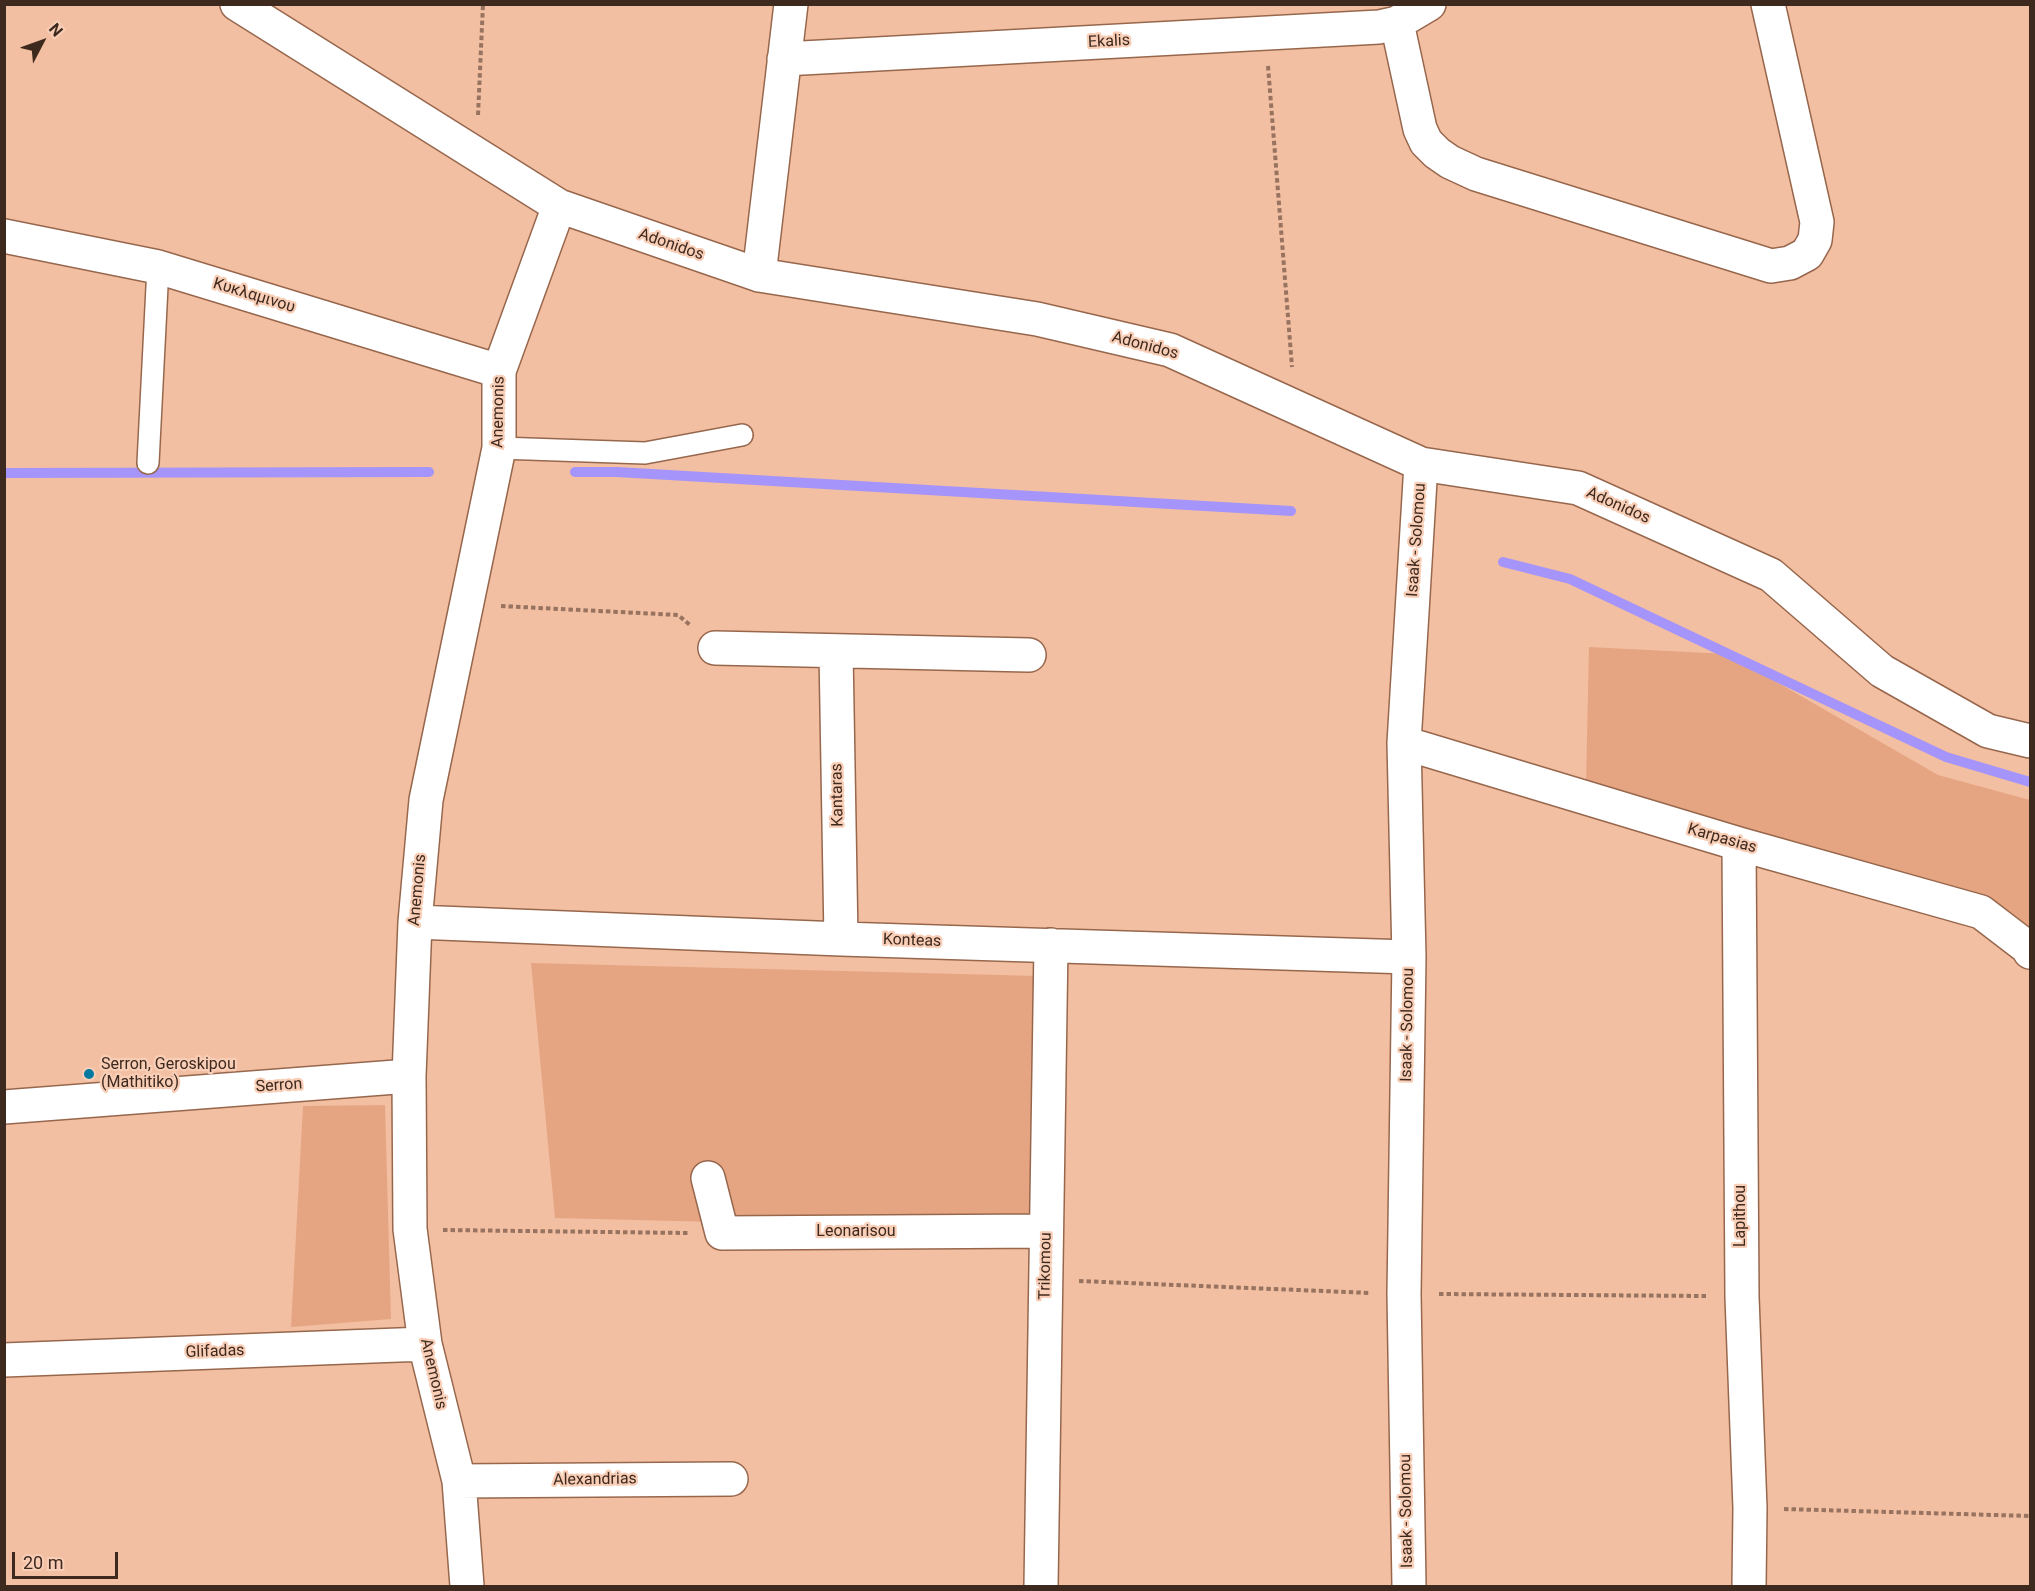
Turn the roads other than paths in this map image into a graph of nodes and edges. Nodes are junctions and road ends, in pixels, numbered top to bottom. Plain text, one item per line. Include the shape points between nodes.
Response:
1 (237, 4) edge
2 (790, 4) edge
3 (1429, 4) edge
4 (1768, 4) edge
5 (1398, 23) junction
6 (784, 59) junction
7 (559, 206) junction
8 (4, 236) edge
9 (158, 267) junction
10 (759, 275) junction
11 (499, 371) junction
12 (742, 435) dead end
13 (499, 448) junction
14 (148, 463) dead end
15 (1421, 464) junction
16 (715, 648) road end
17 (836, 651) junction
18 (1029, 655) dead end
19 (2031, 741) edge
20 (1404, 743) junction
21 (1739, 844) junction
22 (415, 922) junction
23 (841, 939) junction
24 (1051, 945) junction
25 (2031, 952) edge
26 (1409, 957) junction
27 (409, 1076) junction
28 (4, 1107) edge
29 (708, 1178) dead end
30 (1046, 1231) junction
31 (424, 1344) junction
32 (4, 1360) edge
33 (731, 1479) dead end
34 (459, 1481) junction
35 (467, 1587) edge
36 (1041, 1587) edge
37 (1408, 1587) edge
38 (1749, 1587) edge

1 - 7 street, Adonidos
2 - 6 street
3 - 5 street, Ekalis
4 - 5 street via 1817,222 1815,240 1807,254 1790,263 1771,266 1476,174 1450,162 1426,142 1420,129
5 - 6 street, Ekalis
6 - 10 street
7 - 10 street, Adonidos
7 - 11 street, Anemonis
8 - 9 street, Κυκλαμινου
9 - 11 street, Κυκλαμινου
9 - 14 lane
10 - 15 street, Adonidos via 1037,319 1170,350
11 - 13 street, Anemonis
12 - 13 lane via 645,453
13 - 22 street, Anemonis via 426,800
15 - 19 street, Adonidos via 1578,488 1771,575 1882,671 1988,731
15 - 20 street, Isaak - Solomou
16 - 17 street
17 - 18 street
17 - 23 street, Kantaras
20 - 21 street, Karpasias
20 - 26 street, Isaak - Solomou
21 - 25 street, Karpasias via 1981,912
21 - 38 street, Lapithou via 1742,1297
22 - 23 street, Konteas
22 - 27 street, Anemonis
23 - 24 street, Konteas
24 - 26 street, Konteas
24 - 30 street, Trikomou
26 - 37 street, Isaak - Solomou via 1404,1294
27 - 28 street, Serron
27 - 31 street, Anemonis via 410,1229
29 - 30 street, Leonarisou via 722,1233
30 - 36 street, Trikomou
31 - 32 street, Glifadas
31 - 34 street, Anemonis
33 - 34 street, Alexandrias
34 - 35 street, Anemonis

